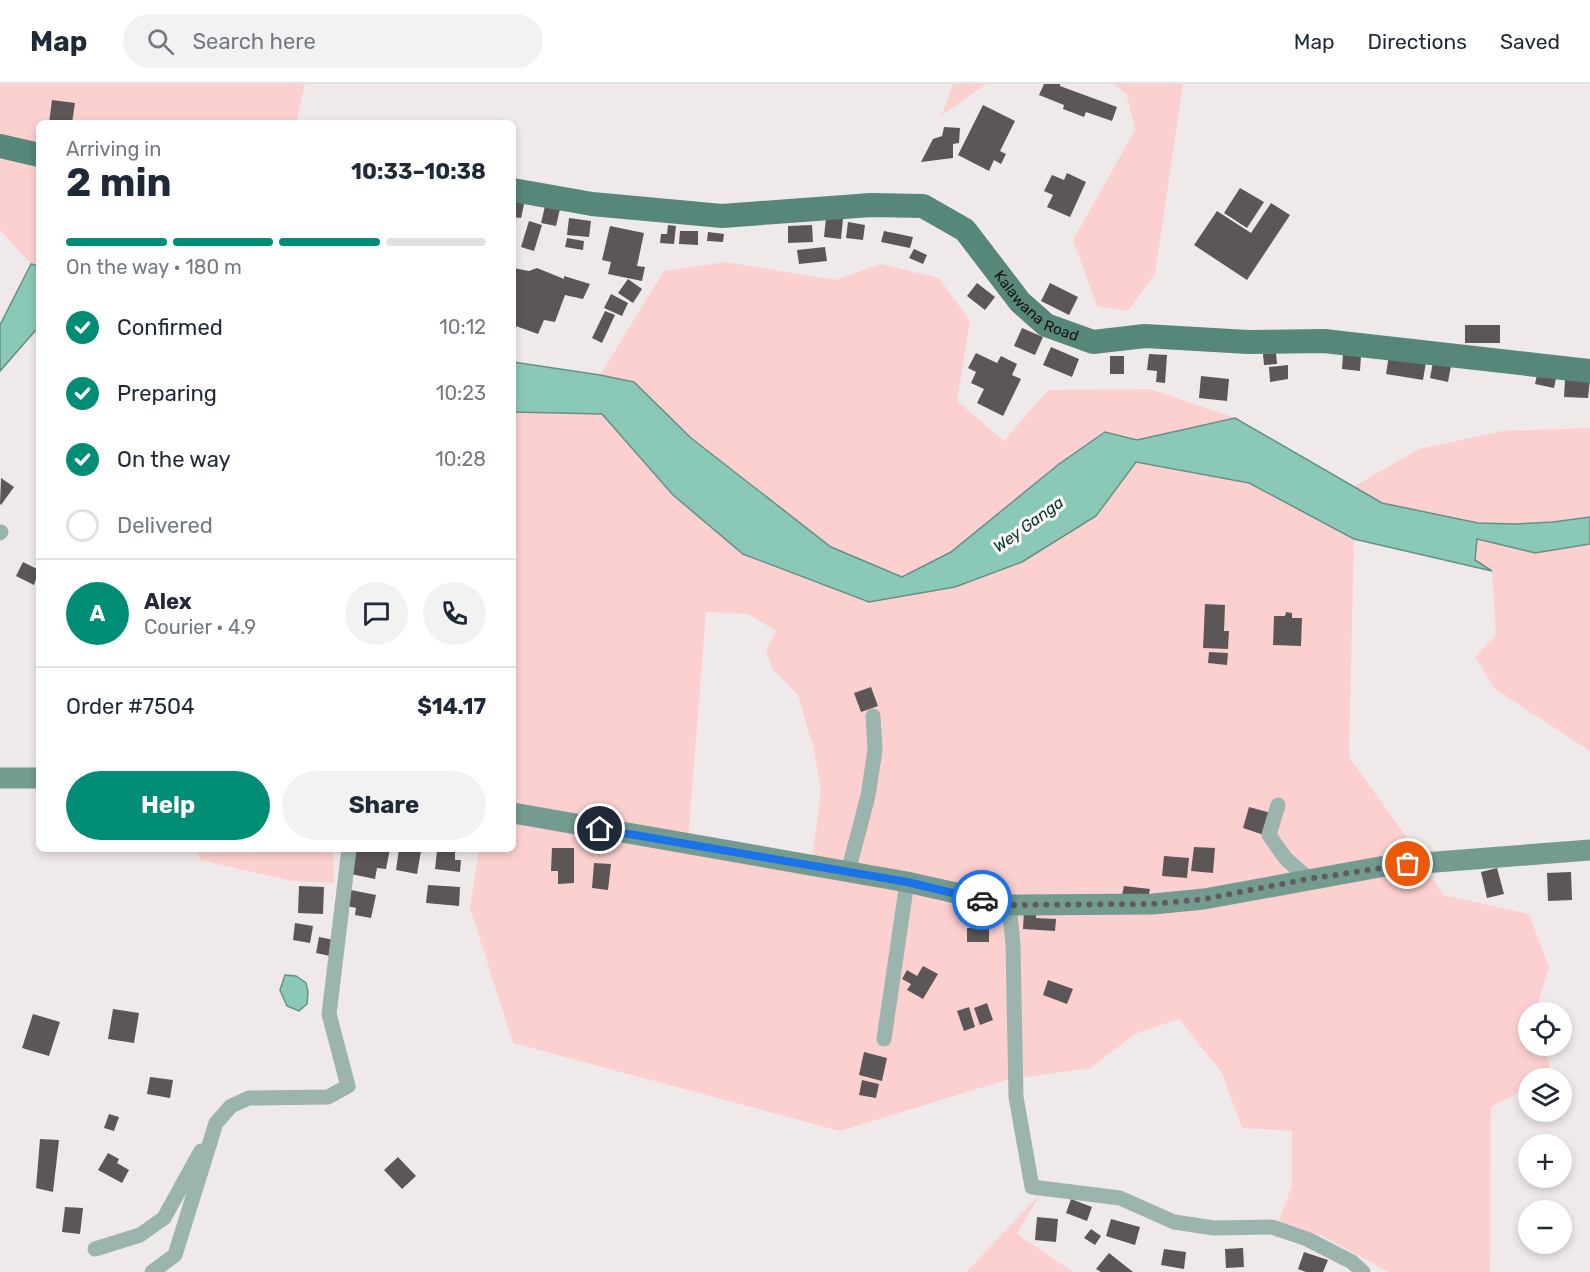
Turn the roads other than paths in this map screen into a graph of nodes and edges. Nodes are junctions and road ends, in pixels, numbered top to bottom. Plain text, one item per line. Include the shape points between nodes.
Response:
1 (0, 146) edge
2 (36, 154) edge
3 (516, 191) edge
4 (1590, 371) edge
5 (873, 716) dead end
6 (0, 777) edge
7 (36, 778) edge
8 (1278, 805) dead end
9 (516, 814) edge
10 (1590, 850) edge
11 (349, 852) edge
12 (848, 872) junction
13 (1308, 879) junction
14 (907, 882) junction
15 (1009, 905) junction
16 (884, 1039) dead end
17 (216, 1123) junction
18 (95, 1249) dead end
19 (152, 1272) edge
20 (1363, 1272) edge

1 - 2 main road
3 - 4 main road, Kalawana Road via 592,204 722,216 871,205 923,206 965,230 1020,302 1046,325 1093,342 1145,336 1248,342 1323,341
5 - 12 street via 875,750 868,796
6 - 7 street
8 - 13 street via 1269,835
9 - 12 street
10 - 13 street via 1385,866
11 - 17 street via 329,1014 348,1086 328,1097 249,1098 231,1106
12 - 14 street
13 - 15 street via 1204,899 1153,904
14 - 15 street
14 - 16 street
15 - 20 street via 1016,1097 1032,1187 1120,1198 1174,1222 1214,1228 1272,1227 1307,1239 1352,1262
17 - 18 street via 164,1218 140,1235
17 - 19 street via 175,1255

